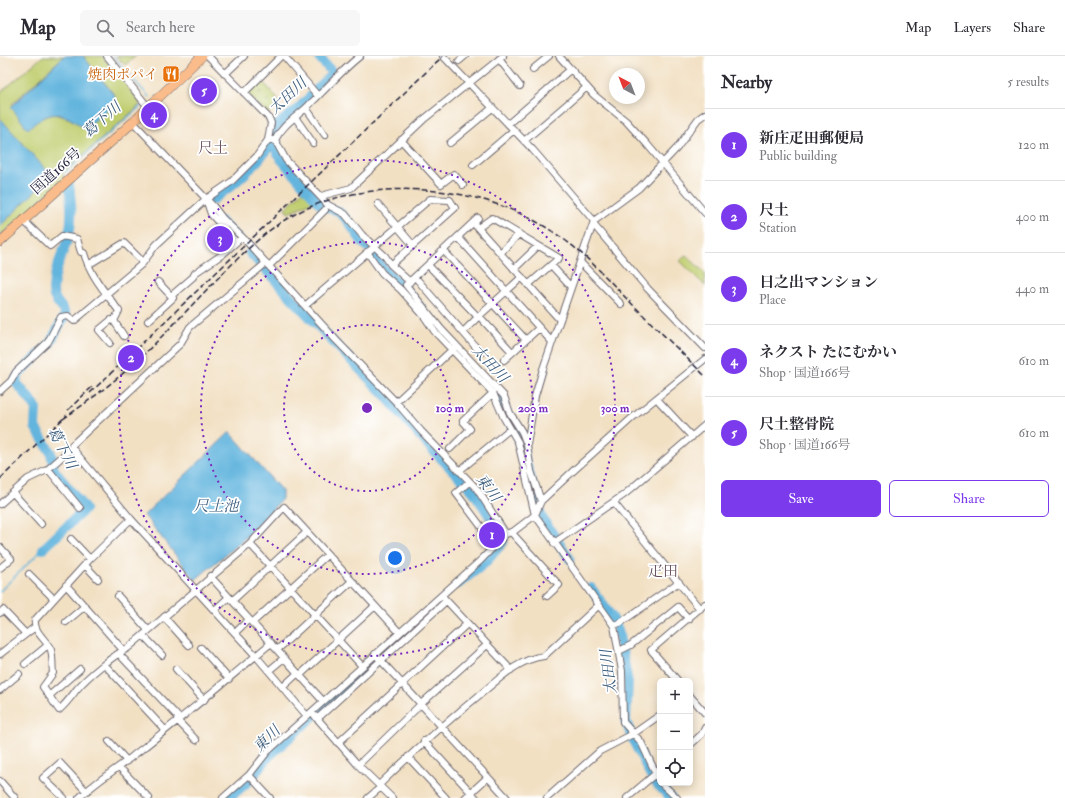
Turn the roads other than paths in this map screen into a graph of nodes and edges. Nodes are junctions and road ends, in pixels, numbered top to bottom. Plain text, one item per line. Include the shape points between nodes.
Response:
1 (107, 56) edge
2 (202, 56) edge
3 (244, 56) edge
4 (283, 56) edge
5 (360, 56) edge
6 (443, 56) edge
7 (465, 56) edge
8 (549, 56) edge
9 (559, 56) edge
10 (501, 58) edge
11 (459, 61) dead end
12 (533, 69) dead end
13 (571, 69) junction
14 (225, 74) junction
15 (469, 85) junction
16 (520, 86) dead end
17 (587, 87) junction
18 (244, 94) junction
19 (318, 96) junction
20 (148, 107) junction
21 (306, 108) junction
22 (491, 109) junction
23 (705, 114) edge
24 (295, 117) junction
25 (133, 122) junction
26 (508, 124) junction
27 (514, 130) junction
28 (325, 135) dead end
29 (268, 140) junction
30 (275, 140) junction
31 (401, 140) junction
32 (524, 141) junction
33 (312, 143) dead end
34 (450, 143) dead end
35 (663, 163) junction
36 (473, 165) dead end
37 (463, 185) dead end
38 (321, 196) junction
39 (206, 199) junction
40 (378, 204) dead end
41 (326, 210) dead end
42 (705, 213) edge
43 (23, 220) junction
44 (593, 223) junction
45 (396, 226) junction
46 (478, 228) junction
47 (519, 234) junction
48 (242, 237) junction
49 (458, 237) junction
50 (0, 242) edge
51 (236, 242) junction
52 (413, 245) junction
53 (538, 246) junction
54 (373, 247) junction
55 (444, 251) junction
56 (367, 252) junction
57 (500, 253) junction
58 (143, 262) junction
59 (580, 262) junction
60 (88, 265) junction
61 (266, 265) junction
62 (428, 265) junction
63 (391, 266) junction
64 (551, 266) junction
65 (514, 269) junction
66 (416, 277) junction
67 (522, 277) junction
68 (158, 282) dead end
69 (410, 282) junction
70 (528, 285) junction
71 (571, 287) junction
72 (507, 291) junction
73 (106, 294) junction
74 (171, 296) junction
75 (493, 304) junction
76 (621, 304) dead end
77 (306, 305) junction
78 (479, 317) junction
79 (560, 320) junction
80 (114, 321) junction
81 (148, 321) dead end
82 (539, 328) junction
83 (463, 332) junction
84 (124, 336) dead end
85 (526, 340) junction
86 (552, 342) junction
87 (110, 343) dead end
88 (454, 348) junction
89 (705, 348) edge
90 (512, 352) junction
91 (481, 353) dead end
92 (504, 360) dead end
93 (705, 360) edge
94 (0, 391) edge
95 (493, 393) junction
96 (657, 399) junction
97 (396, 402) junction
98 (705, 425) edge
99 (510, 429) junction
100 (692, 437) junction
101 (527, 445) junction
102 (72, 448) junction
103 (450, 449) dead end
104 (48, 469) junction
105 (460, 471) junction
106 (470, 482) junction
107 (13, 493) junction
108 (541, 502) junction
109 (614, 503) junction
110 (0, 504) edge
111 (80, 508) dead end
112 (535, 515) junction
113 (131, 519) junction
114 (41, 524) dead end
115 (307, 532) junction
116 (508, 533) junction
117 (71, 539) dead end
118 (498, 542) junction
119 (554, 543) junction
120 (250, 544) junction
121 (0, 547) edge
122 (327, 555) junction
123 (90, 559) junction
124 (84, 565) junction
125 (270, 566) junction
126 (0, 568) edge
127 (28, 574) dead end
128 (210, 576) junction
129 (98, 579) dead end
130 (352, 581) junction
131 (679, 582) junction
132 (66, 585) junction
133 (291, 588) junction
134 (195, 590) junction
135 (118, 596) dead end
136 (547, 596) dead end
137 (53, 598) junction
138 (443, 598) junction
139 (231, 599) junction
140 (598, 605) junction
141 (85, 606) junction
142 (375, 606) junction
143 (217, 608) dead end
144 (703, 608) edge
145 (0, 613) edge
146 (315, 614) junction
147 (164, 617) junction
148 (689, 619) junction
149 (251, 621) junction
150 (66, 622) dead end
151 (468, 624) junction
152 (613, 625) junction
153 (35, 627) junction
154 (148, 630) junction
155 (238, 630) dead end
156 (399, 632) junction
157 (26, 634) junction
158 (143, 635) junction
159 (338, 641) junction
160 (271, 643) junction
161 (48, 645) junction
162 (189, 645) dead end
163 (487, 646) junction
164 (200, 648) dead end
165 (277, 650) junction
166 (619, 651) junction
167 (121, 652) junction
168 (0, 654) edge
169 (162, 655) dead end
170 (256, 656) junction
171 (379, 657) junction
172 (284, 658) junction
173 (25, 664) dead end
174 (105, 664) junction
175 (362, 666) junction
176 (272, 668) dead end
177 (80, 669) dead end
178 (176, 669) dead end
179 (511, 670) junction
180 (19, 674) dead end
181 (299, 674) junction
182 (675, 678) edge
183 (229, 679) junction
184 (286, 684) dead end
185 (403, 684) junction
186 (0, 690) edge
187 (49, 696) junction
188 (693, 699) edge
189 (204, 700) junction
190 (323, 701) junction
191 (422, 704) junction
192 (705, 713) edge
193 (313, 716) junction
194 (657, 717) edge
195 (178, 719) junction
196 (440, 726) junction
197 (165, 730) junction
198 (704, 733) edge
199 (633, 734) junction
200 (196, 740) dead end
201 (108, 741) dead end
202 (424, 741) junction
203 (338, 743) junction
204 (693, 743) edge
205 (408, 757) junction
206 (127, 761) junction
207 (358, 765) junction
208 (119, 767) junction
209 (657, 772) edge
210 (251, 777) junction
211 (488, 777) junction
212 (0, 781) edge
213 (380, 786) junction
214 (663, 786) edge
215 (86, 792) junction
216 (471, 792) junction
217 (15, 798) edge
218 (64, 798) edge
219 (79, 798) edge
220 (149, 798) edge
221 (223, 798) edge
222 (270, 798) edge
223 (368, 798) edge
224 (392, 798) edge
225 (446, 798) edge
226 (465, 798) edge
227 (476, 798) edge
228 (507, 798) edge
229 (547, 798) edge
230 (627, 798) edge
231 (677, 798) edge

1 - 20 street
2 - 14 street
2 - 20 highway, 国道166号
3 - 14 street
4 - 18 street
4 - 19 street
5 - 19 street
6 - 15 street
7 - 11 street
8 - 12 street
9 - 13 street
10 - 15 street
10 - 16 street
13 - 17 street
13 - 26 street
14 - 18 street
15 - 22 street
15 - 31 street
17 - 32 street
17 - 35 street via 626,121
18 - 29 street via 269,118 271,123
19 - 21 street
20 - 25 highway, 国道166号
21 - 24 street
21 - 28 street
22 - 26 street
22 - 34 street
23 - 35 street via 698,119
24 - 30 street via 280,130
24 - 33 street
25 - 39 street
25 - 43 highway, 国道166号
26 - 27 street
27 - 32 street
27 - 36 street
29 - 30 street
29 - 39 street via 231,182
30 - 38 street via 286,160
31 - 37 street via 441,184 454,174
31 - 38 street via 351,188
32 - 44 street
35 - 42 street
35 - 44 street via 639,188
38 - 54 street via 328,204 345,214
39 - 48 street
39 - 51 street via 211,214
39 - 58 street via 156,245
40 - 45 street
41 - 61 street
43 - 50 highway, 国道166号
43 - 60 street via 50,246 62,236 76,239
44 - 59 street
44 - 89 street via 648,289
45 - 52 street
45 - 52 street via 430,199 450,200 455,208
45 - 54 street
46 - 47 street via 492,218
46 - 49 street via 476,221
46 - 57 street
47 - 53 street
47 - 57 street
48 - 51 street
48 - 61 street
49 - 55 street
49 - 72 street
51 - 74 street via 195,273
52 - 63 street
53 - 64 street via 559,258
53 - 65 street
54 - 56 street
54 - 63 street via 378,248
55 - 62 street
55 - 75 street
56 - 77 street
56 - 88 street via 435,332
57 - 65 street
58 - 60 street via 124,243
58 - 73 street
59 - 71 street
59 - 76 street
60 - 73 street
61 - 77 street
61 - 102 street via 190,327 180,344 72,445
62 - 66 street
62 - 78 street
63 - 69 street
64 - 70 street
64 - 71 street
65 - 67 street
66 - 69 street
66 - 83 street
67 - 70 street
67 - 72 street
68 - 74 street
69 - 88 street via 406,285
70 - 79 street
71 - 79 street
72 - 75 street
72 - 82 street
73 - 80 street via 119,311
73 - 94 street via 74,321 68,316 61,317 48,342
74 - 81 street via 172,298
75 - 78 street
75 - 85 street
77 - 97 street
78 - 83 street
78 - 90 street
79 - 86 street
80 - 84 street
80 - 87 street via 111,320 99,330
82 - 85 street
82 - 86 street
83 - 91 street
85 - 90 street
86 - 101 street via 536,396
88 - 95 street
88 - 97 street
88 - 101 street via 500,390
90 - 92 street
93 - 96 street
95 - 99 street
95 - 103 street via 463,421 470,430
96 - 100 street
96 - 108 street
97 - 105 street
98 - 100 street
99 - 105 street
99 - 112 street via 521,451
100 - 109 street
101 - 108 street via 531,471
102 - 104 street
102 - 113 street
104 - 107 street via 28,479
104 - 111 street
105 - 106 street
106 - 116 street
106 - 118 street via 456,493
107 - 110 street
107 - 114 street
108 - 112 street
109 - 119 street
109 - 131 street
112 - 116 street
112 - 119 street
113 - 123 street
113 - 134 street
115 - 120 street via 284,507
115 - 122 street
115 - 125 street
116 - 118 street
116 - 136 street via 559,585
117 - 123 street
118 - 138 street
119 - 140 street
120 - 125 street
120 - 128 street
121 - 126 street via 11,559
122 - 130 street
122 - 133 street
123 - 124 street
124 - 129 street
124 - 132 street
125 - 133 street
125 - 139 street
127 - 137 street
128 - 134 street
128 - 139 street
130 - 142 street
130 - 146 street
131 - 144 street
131 - 152 street
132 - 137 street
132 - 141 street
133 - 146 street
133 - 149 street
134 - 147 street
134 - 170 street
135 - 154 street
137 - 153 street via 36,617
138 - 151 street
138 - 156 street
138 - 171 street
139 - 143 street
139 - 149 street
140 - 152 street
140 - 179 street via 544,656 532,657
141 - 150 street
141 - 167 street
142 - 156 street
142 - 159 street
144 - 148 street
145 - 157 street via 3,610
146 - 159 street
146 - 165 street
147 - 154 street
147 - 162 street
148 - 166 street via 678,607 631,645
148 - 182 street via 652,650
149 - 155 street
149 - 160 street
151 - 163 street
151 - 185 street
152 - 166 street
153 - 157 street
153 - 161 street
154 - 158 street
156 - 171 street
157 - 168 street
158 - 167 street
158 - 169 street
159 - 175 street
159 - 181 street
160 - 165 street
160 - 170 street
161 - 173 street
161 - 187 street via 52,654 53,672 43,687
163 - 179 street
163 - 191 street
164 - 183 street
165 - 172 street
166 - 199 street via 624,688 623,722
167 - 174 street
167 - 195 street
170 - 183 street
170 - 193 street
171 - 175 street
171 - 185 street
171 - 193 street
172 - 176 street
172 - 181 street
174 - 187 street via 78,688 59,710
174 - 197 street
175 - 190 street
177 - 187 street
178 - 189 street
179 - 196 street
180 - 186 street
181 - 184 street
181 - 190 street
183 - 189 street
185 - 191 street
185 - 203 street
188 - 192 street
189 - 195 street
190 - 193 street
191 - 196 street
191 - 207 street
193 - 203 street
193 - 210 street via 268,751
194 - 199 street
195 - 197 street
195 - 200 street
196 - 202 street
196 - 211 street
197 - 206 street
198 - 204 street
199 - 209 street
199 - 229 street via 600,751
201 - 206 street
202 - 205 street
202 - 216 street
203 - 207 street
205 - 213 street
205 - 225 street
206 - 208 street
207 - 213 street
208 - 215 street via 105,775
208 - 220 street
209 - 230 street
210 - 221 street
210 - 222 street
211 - 216 street
211 - 228 street
212 - 217 street
213 - 223 street
213 - 224 street
214 - 231 street
215 - 218 street via 60,763 43,778
215 - 219 street
216 - 226 street
216 - 227 street

